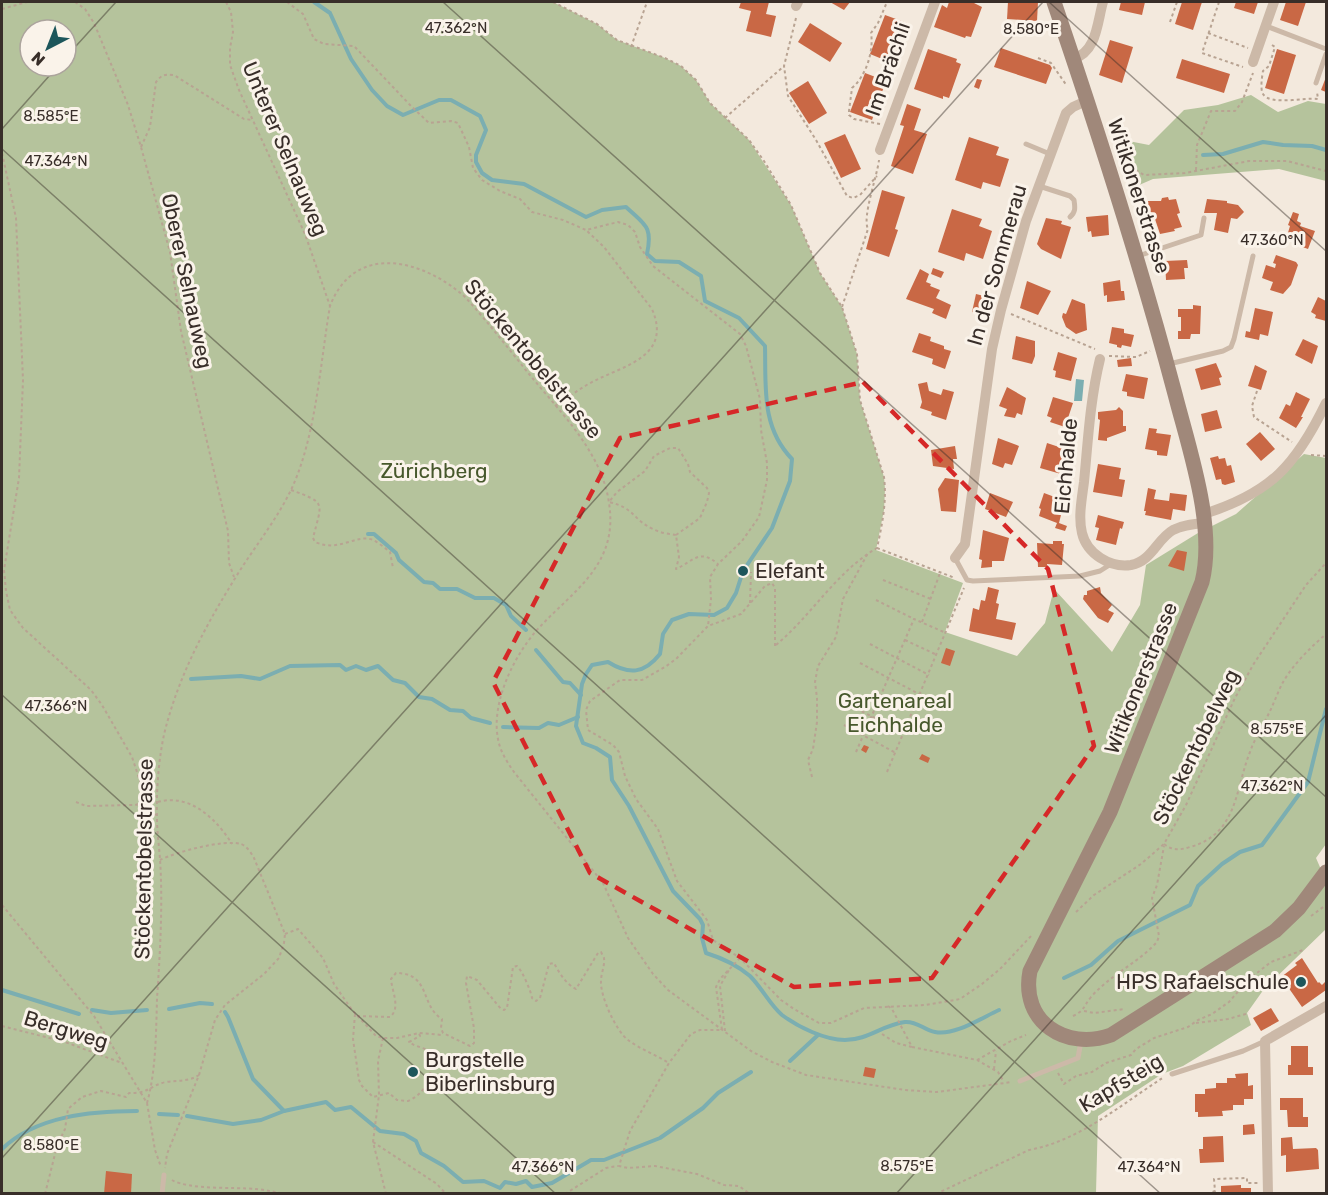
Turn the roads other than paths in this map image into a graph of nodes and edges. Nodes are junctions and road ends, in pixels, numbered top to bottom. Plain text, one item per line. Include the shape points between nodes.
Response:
1 (934, 2) edge
2 (1054, 2) edge
3 (1103, 2) edge
4 (1274, 2) edge
5 (1266, 26) junction
6 (1326, 49) edge
7 (1326, 54) edge
8 (1072, 59) junction
9 (1255, 61) road end
10 (1316, 83) road end
11 (1086, 101) junction
12 (1026, 144) dead end
13 (879, 150) road end
14 (1050, 154) junction
15 (1039, 186) junction
16 (1070, 217) dead end
17 (1204, 218) dead end
18 (1253, 255) dead end
19 (1137, 256) junction
20 (1100, 359) road end
21 (1167, 364) junction
22 (1326, 403) edge
23 (1204, 519) junction
24 (955, 558) joint
25 (1111, 564) junction
26 (1326, 872) edge
27 (1326, 1006) edge
28 (1081, 1041) junction
29 (1265, 1041) junction
30 (1172, 1074) road end
31 (1020, 1081) road end
32 (164, 1175) road end
33 (1266, 1188) edge
34 (162, 1194) edge

1 - 13 street, Im Brächli
2 - 8 main road, Witikonerstrasse
3 - 8 street via 1092,46
4 - 5 street
5 - 6 lane
5 - 9 street
7 - 10 lane
8 - 11 main road, Witikonerstrasse
11 - 14 street, In der Sommerau via 1066,113
11 - 19 main road, Witikonerstrasse
12 - 14 lane
14 - 15 street, In der Sommerau
15 - 16 lane via 1070,196 1074,200 1074,214
15 - 24 street, In der Sommerau via 992,349 965,544
17 - 19 lane via 1201,235
18 - 21 lane via 1231,346
19 - 21 main road, Witikonerstrasse
20 - 25 street, Eichhalde via 1092,392 1080,520 1086,542
21 - 23 main road, Witikonerstrasse
22 - 23 street via 1302,448 1280,473 1257,491
23 - 25 street via 1174,530 1140,562
23 - 28 main road, Witikonerstrasse via 1202,582 1110,812 1030,971 1029,992 1037,1014 1055,1032
24 - 25 lane via 967,580 982,582 1080,576
26 - 28 main road via 1299,908 1275,931 1111,1035
27 - 29 street, Kapfsteig
28 - 31 lane via 1078,1058
29 - 30 lane, Kapfsteig
29 - 33 street
32 - 34 lane

